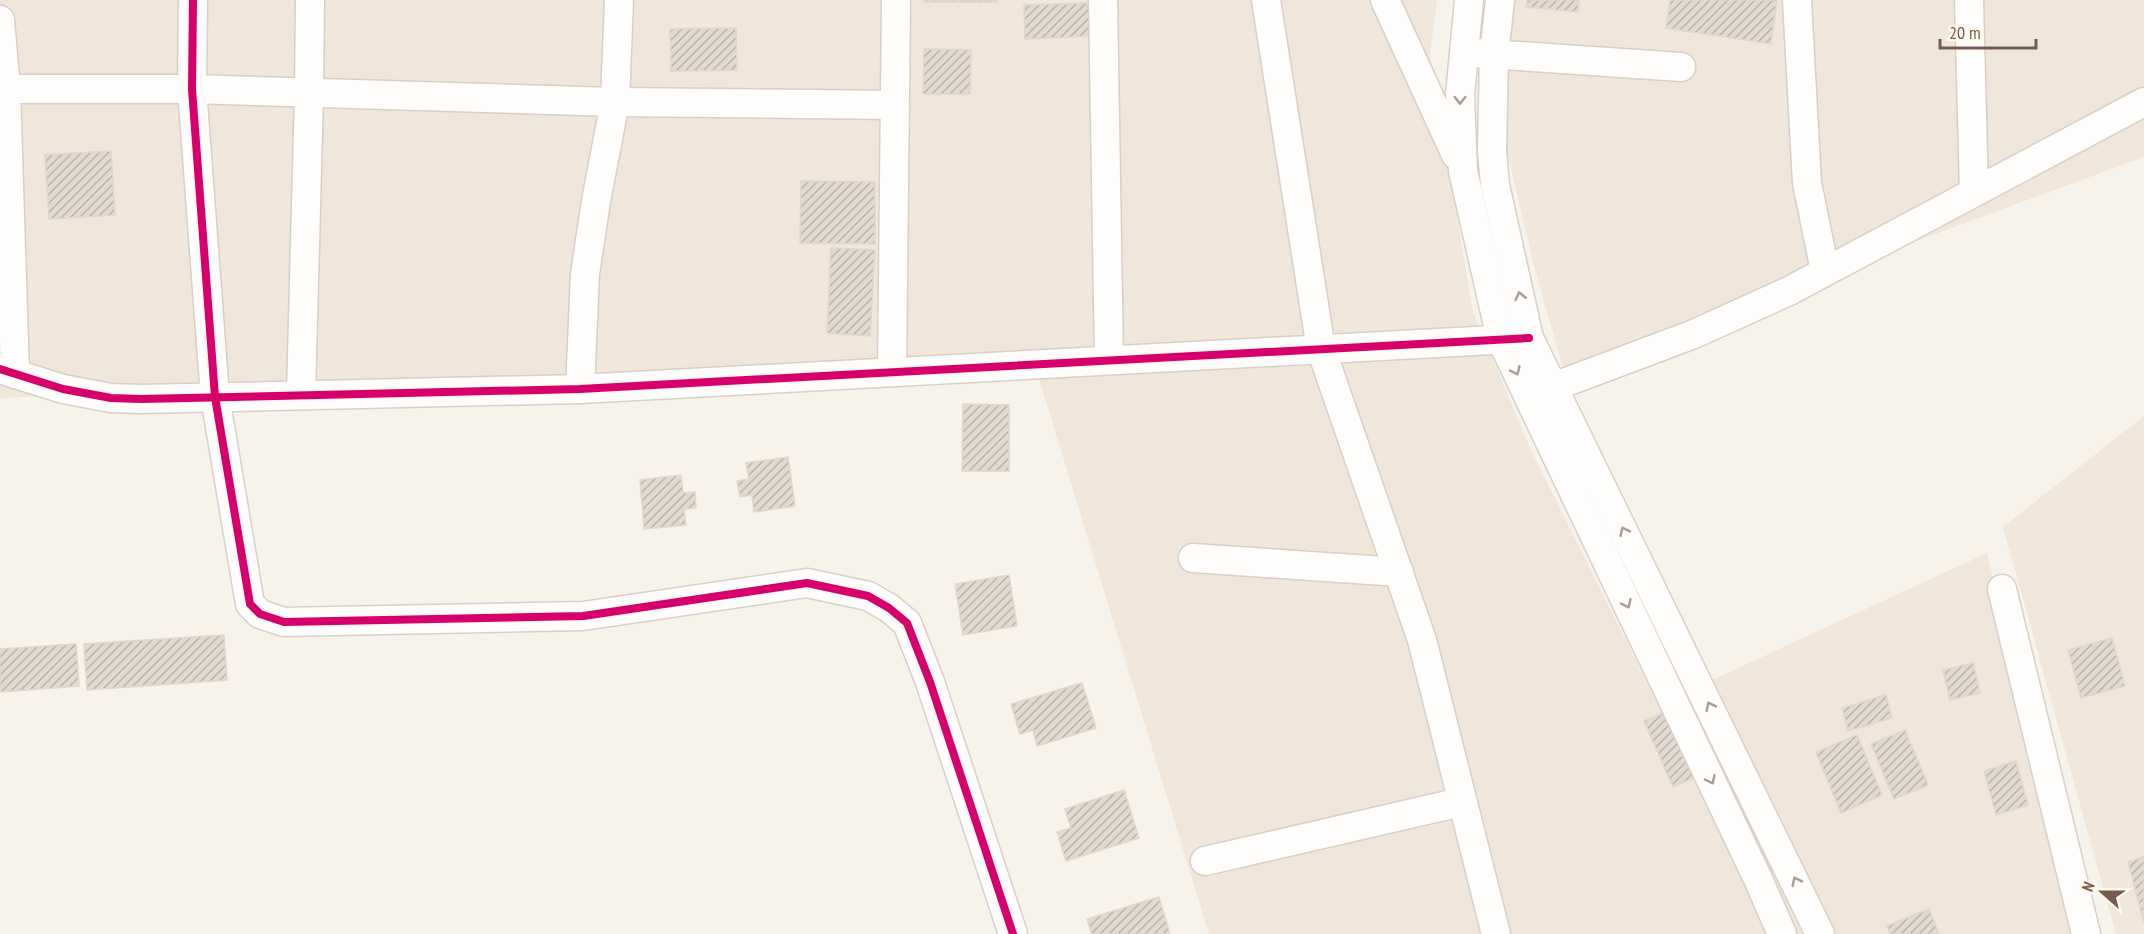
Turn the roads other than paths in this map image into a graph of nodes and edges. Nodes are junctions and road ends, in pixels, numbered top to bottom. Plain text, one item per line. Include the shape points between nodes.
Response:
1 (193, 0) edge
2 (310, 0) edge
3 (619, 0) edge
4 (896, 0) edge
5 (1103, 0) edge
6 (1266, 0) edge
7 (1385, 0) edge
8 (1469, 0) edge
9 (1500, 0) edge
10 (1797, 0) edge
11 (1969, 0) edge
12 (0, 20) edge
13 (1464, 52) junction
14 (1494, 55) junction
15 (1682, 67) dead end
16 (3, 89) edge
17 (192, 89) junction
18 (309, 94) junction
19 (615, 102) junction
20 (2144, 102) edge
21 (895, 105) junction
22 (1463, 171) junction
23 (1974, 192) junction
24 (1825, 271) junction
25 (1529, 338) junction
26 (1501, 339) junction
27 (1321, 349) junction
28 (1109, 360) junction
29 (7, 371) edge
30 (892, 372) junction
31 (1553, 387) junction
32 (580, 389) junction
33 (301, 396) junction
34 (215, 397) junction
35 (1193, 558) dead end
36 (1399, 572) junction
37 (2002, 589) dead end
38 (1461, 802) junction
39 (1205, 861) dead end
40 (1013, 934) edge
41 (1496, 934) edge
42 (1782, 934) edge
43 (1820, 934) edge
44 (2085, 934) edge

1 - 17 street
2 - 18 street
3 - 19 street
4 - 21 street
5 - 28 street
6 - 27 street
7 - 22 street
8 - 13 street
9 - 14 street
10 - 24 street via 1807,183
11 - 23 street
12 - 16 street
13 - 14 street
13 -> 22 street via 1460,95
14 - 15 street
25 -> 14 street via 1495,185 1491,151
16 - 17 street
16 - 29 street
17 - 18 street
17 - 34 street
18 - 19 street
18 - 33 street
19 - 21 street
19 - 32 street via 585,274
20 - 23 street
21 - 30 street
22 - 26 street
23 - 24 street
24 - 31 street via 1695,334
25 - 26 street
25 - 31 street
26 - 27 street
26 -> 42 street
27 - 28 street
27 - 36 street
28 - 30 street
29 - 34 street via 63,390 111,398
30 - 32 street
43 -> 31 street
32 - 33 street
33 - 34 street
34 - 40 street via 250,604 260,614 284,622 583,616 807,583 867,596 889,608 906,622 930,682
35 - 36 street
36 - 38 street via 1422,640
37 - 44 street
38 - 39 street
38 - 41 street

